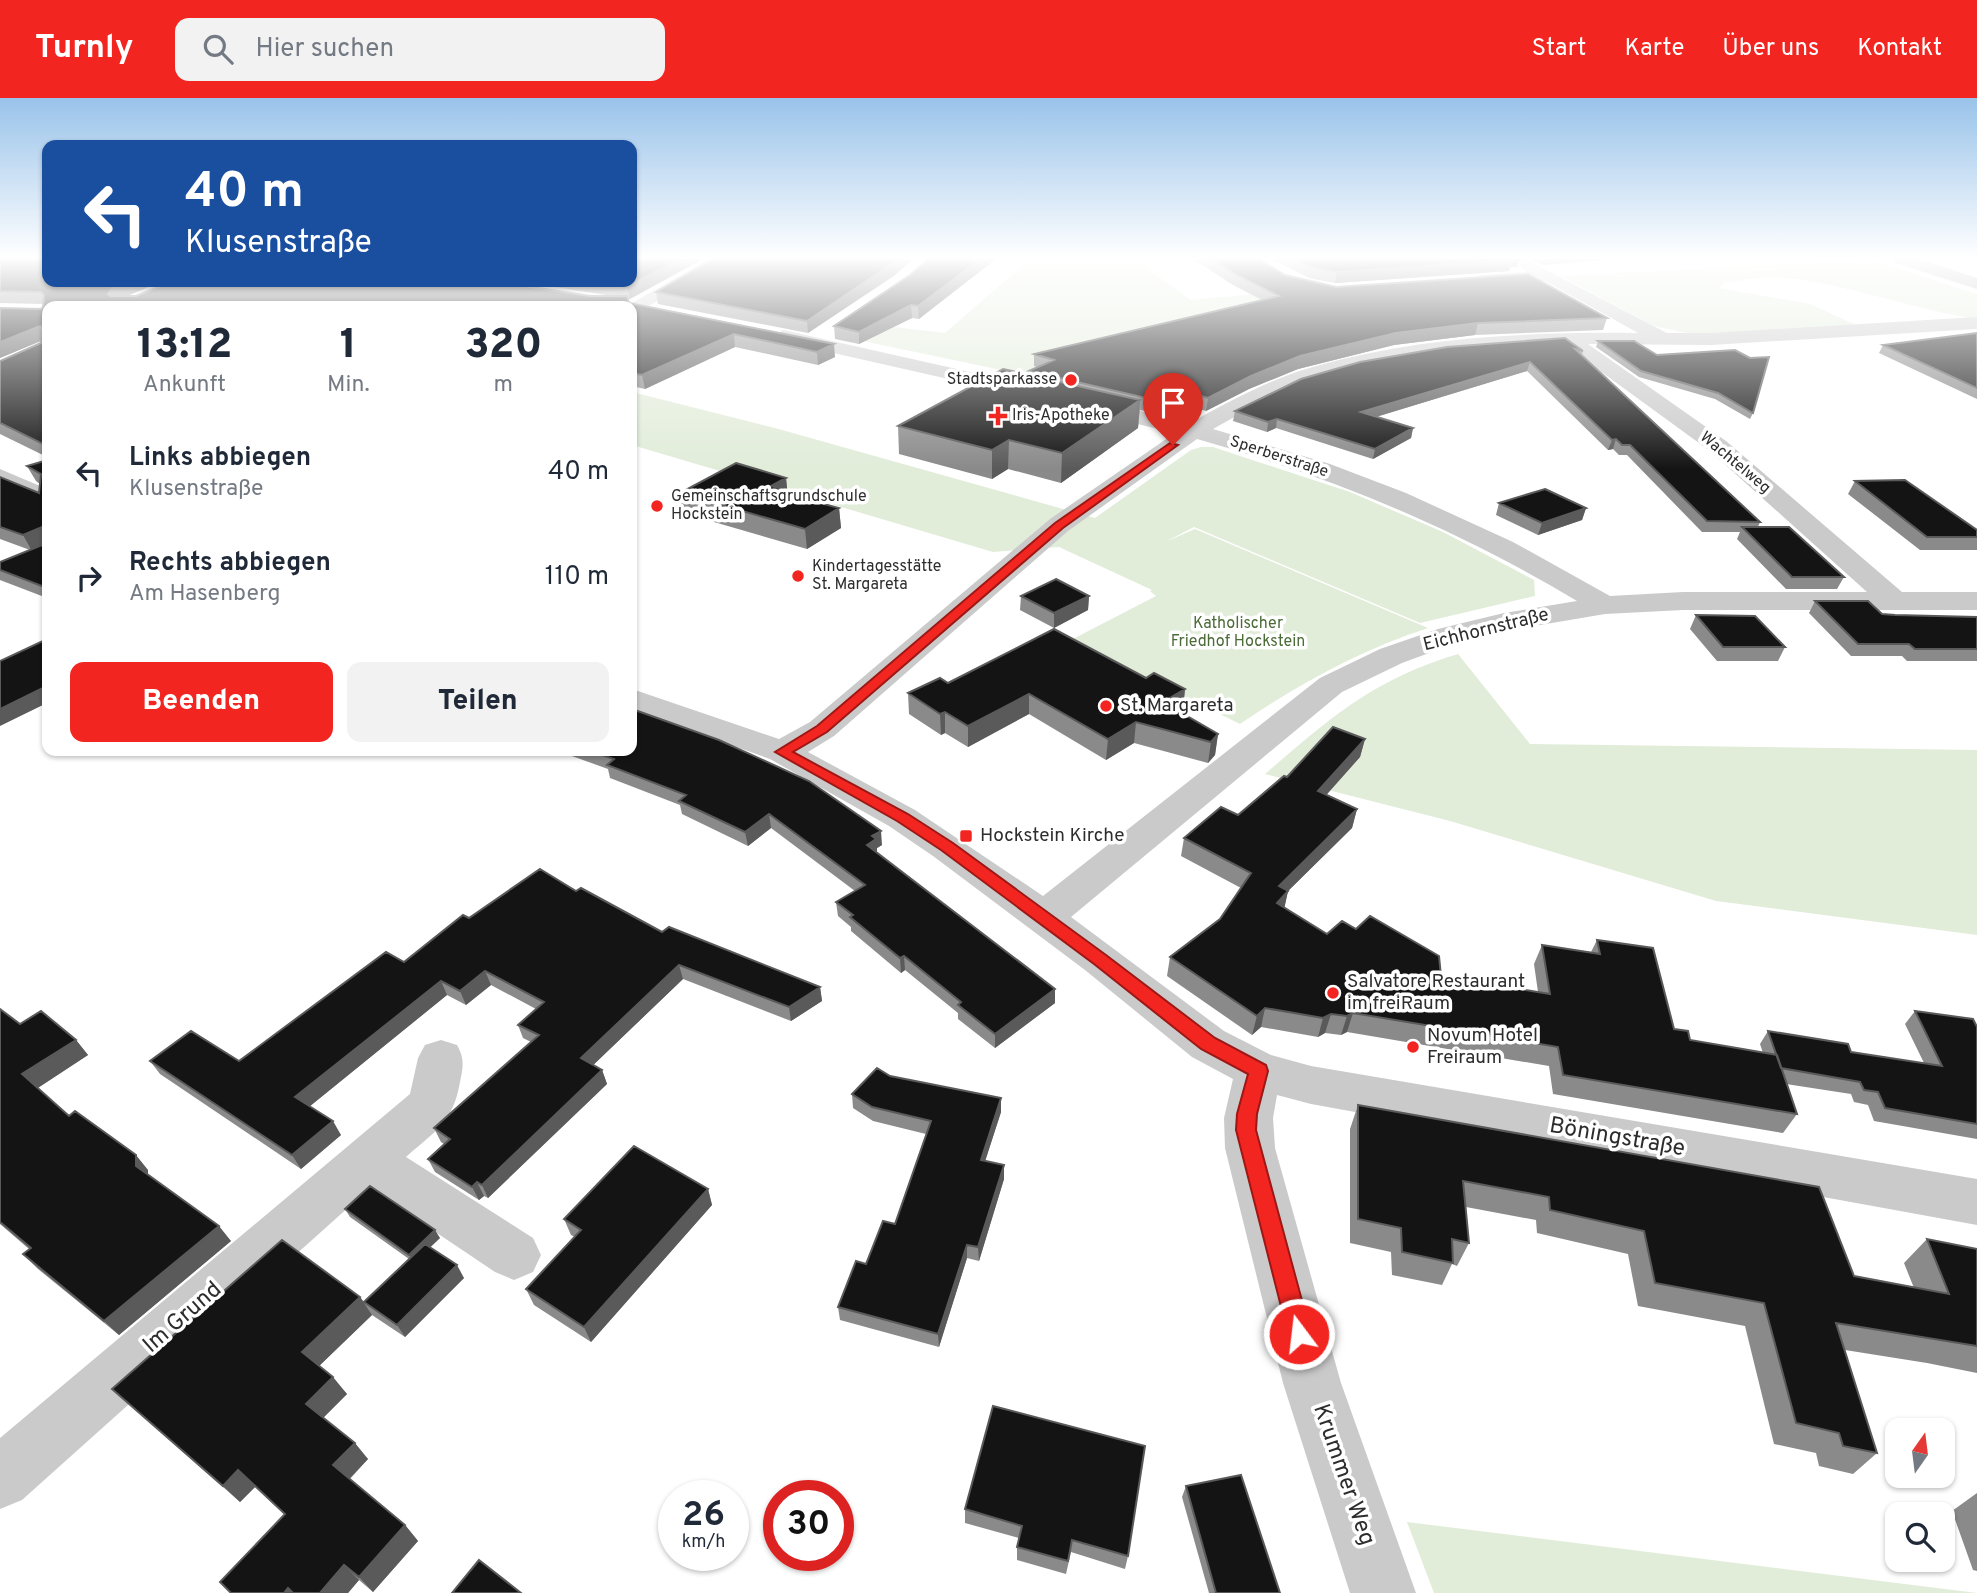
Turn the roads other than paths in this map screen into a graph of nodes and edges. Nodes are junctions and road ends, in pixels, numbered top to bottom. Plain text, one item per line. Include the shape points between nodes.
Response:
1 (1645, 329) edge
2 (1885, 329) edge
3 (1920, 329) edge
4 (767, 332) edge
5 (1567, 338) junction
6 (1662, 338) junction
7 (1952, 341) edge
8 (1195, 430) junction
9 (0, 476) edge
10 (42, 496) edge
11 (1893, 600) junction
12 (1977, 601) edge
13 (1605, 605) junction
14 (637, 701) edge
15 (782, 752) junction
16 (1043, 918) junction
17 (441, 1058) dead end
18 (1259, 1071) junction
19 (367, 1159) junction
20 (1977, 1202) edge
21 (514, 1255) dead end
22 (0, 1478) edge
23 (1383, 1593) edge

1 - 6 street
2 - 6 street
3 - 7 street
4 - 8 street, Sperberstraße via 822,336
5 - 6 street
5 - 8 street via 1438,347 1321,371 1244,402
5 - 11 street, Wachtelweg via 1718,446
8 - 13 street, Sperberstraße via 1395,497 1457,524
8 - 15 street via 1059,525 822,729
9 - 10 street
11 - 12 street, Eichhornstraße
11 - 13 street, Eichhornstraße
13 - 16 street, Eichhornstraße via 1449,635 1331,685
14 - 15 street, Böningstraße
15 - 16 street, Böningstraße via 902,818
16 - 18 street, Böningstraße via 1208,1044
17 - 19 street, Im Grund via 432,1104
18 - 20 street, Böningstraße
18 - 23 street, Krummer Weg via 1247,1114 1250,1148 1312,1383
19 - 21 street
19 - 22 street, Im Grund

